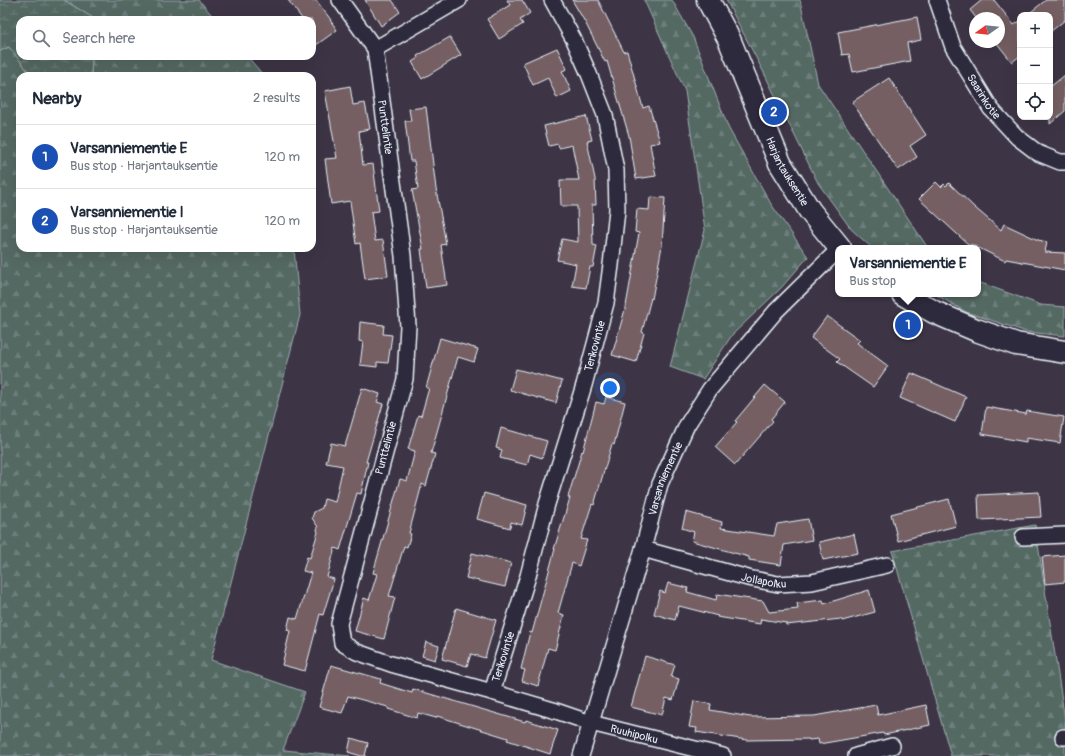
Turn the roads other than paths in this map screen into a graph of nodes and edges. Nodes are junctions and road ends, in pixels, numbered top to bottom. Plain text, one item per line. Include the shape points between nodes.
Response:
1 (340, 0) edge
2 (458, 0) edge
3 (552, 0) edge
4 (708, 0) edge
5 (937, 0) edge
6 (375, 49) junction
7 (1065, 162) edge
8 (838, 245) edge
9 (835, 253) edge
10 (908, 297) edge
11 (1065, 352) edge
12 (1065, 535) edge
13 (1023, 537) dead end
14 (643, 549) junction
15 (887, 565) dead end
16 (492, 692) junction
17 (591, 723) junction
18 (892, 746) dead end
19 (581, 756) edge
20 (723, 756) edge
21 (856, 756) edge

1 - 6 street, Punttelintie
2 - 6 street
3 - 16 street, Terikovintie via 577,47 605,115 616,170 617,210 606,303
4 - 8 street, Harjantauksentie via 729,39 780,163 810,211
5 - 7 street, Saarinkotie via 953,47 991,109 1017,137 1038,153
6 - 16 street, Punttelintie via 402,256 408,326 405,379 339,624 342,643 391,664
9 - 14 street, Varsanniementie via 776,311 710,389 687,424 660,484
10 - 11 street via 934,312 976,330 1016,344
12 - 13 street
14 - 15 street, Jollapolku via 778,584 812,582
14 - 17 street, Varsanniementie
16 - 17 street, Punttelintie
17 - 19 street, Varsanniementie
17 - 20 street, Ruuhipolku
18 - 21 street

